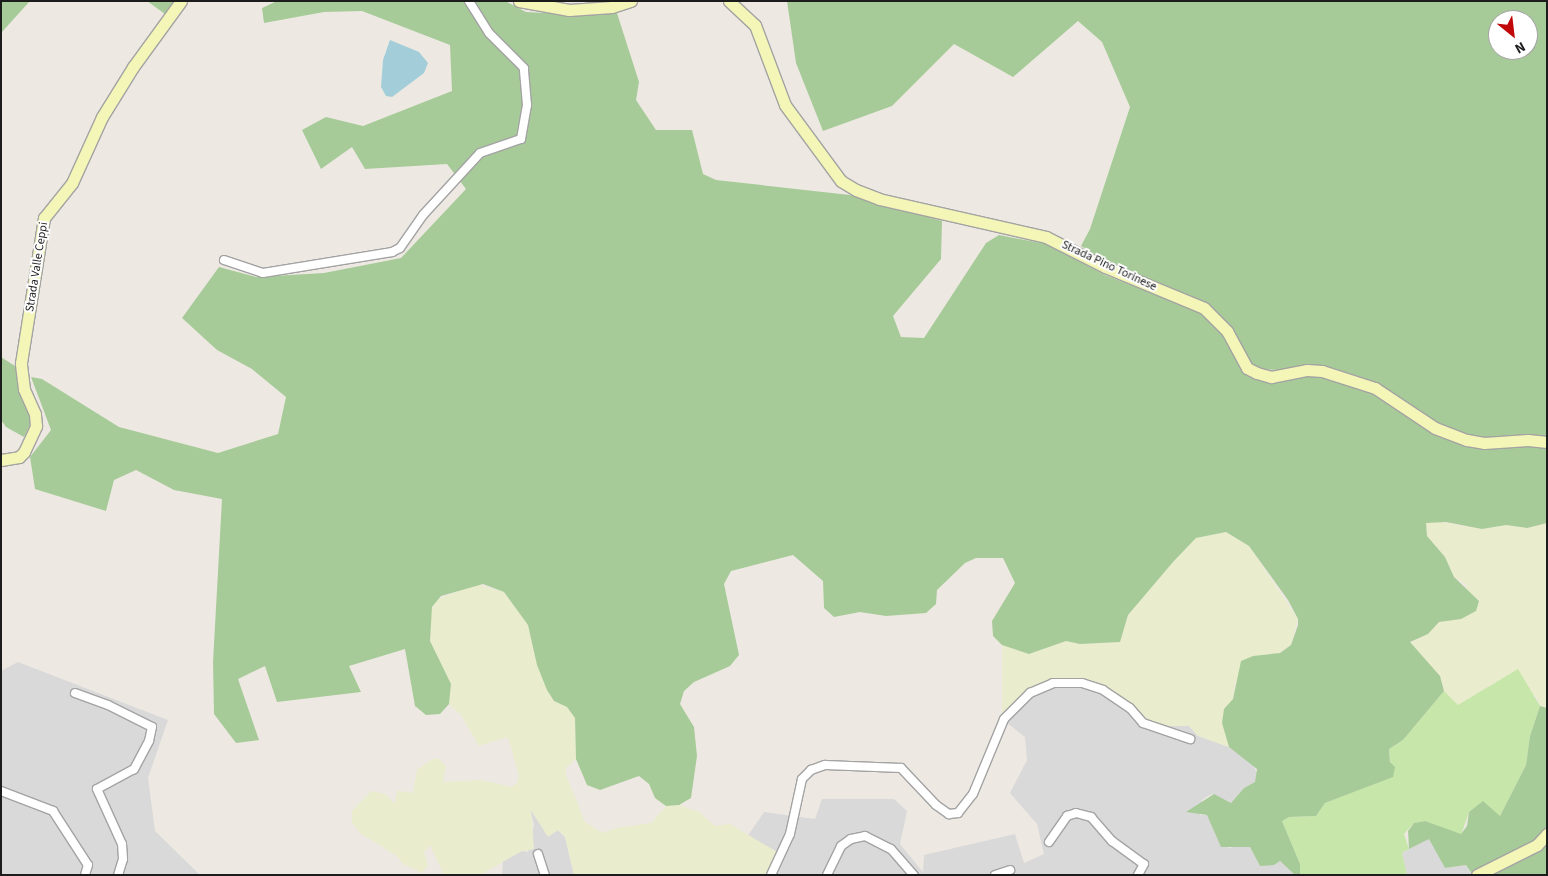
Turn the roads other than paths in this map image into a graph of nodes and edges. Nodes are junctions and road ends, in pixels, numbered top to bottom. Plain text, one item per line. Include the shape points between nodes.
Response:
1 (181, 1) edge
2 (469, 1) edge
3 (519, 1) edge
4 (631, 1) edge
5 (728, 1) edge
6 (224, 260) dead end
7 (1547, 442) edge
8 (1, 460) edge
9 (75, 694) dead end
10 (1190, 739) dead end
11 (1, 791) edge
12 (1547, 834) edge
13 (1049, 842) dead end
14 (538, 854) dead end
15 (1010, 870) dead end
16 (85, 875) edge
17 (118, 875) edge
18 (544, 875) edge
19 (771, 875) edge
20 (828, 875) edge
21 (914, 875) edge
22 (995, 875) edge
23 (1138, 875) edge
24 (1478, 875) edge

1 - 8 street, Strada Valle Ceppi via 133,67 102,117 72,184 44,218 21,362 22,383 37,419 36,426 24,452 12,459
2 - 6 street via 489,33 524,68 527,105 522,139 480,153 423,215 400,248 392,252 263,273
3 - 4 street via 569,10 612,7
5 - 7 street, Strada Pino Torinese via 755,25 785,105 841,181 856,190 879,199 1046,237 1105,267 1204,308 1227,331 1247,368 1257,373 1271,377 1308,370 1322,371 1375,388 1435,428 1467,440 1484,443
9 - 17 street via 108,705 152,727 149,741 134,769 97,789 122,844 123,858
10 - 19 street via 1143,723 1130,708 1103,690 1082,683 1053,683 1030,693 1004,719 966,806 958,813 949,814 936,805 901,768 825,765 810,770 802,779 790,834
11 - 16 street via 53,811 88,865
12 - 24 street via 1537,844
13 - 23 street via 1067,816 1076,813 1091,817 1112,841 1144,864
14 - 18 street
15 - 22 street
20 - 21 street via 842,846 851,839 866,836 891,849

